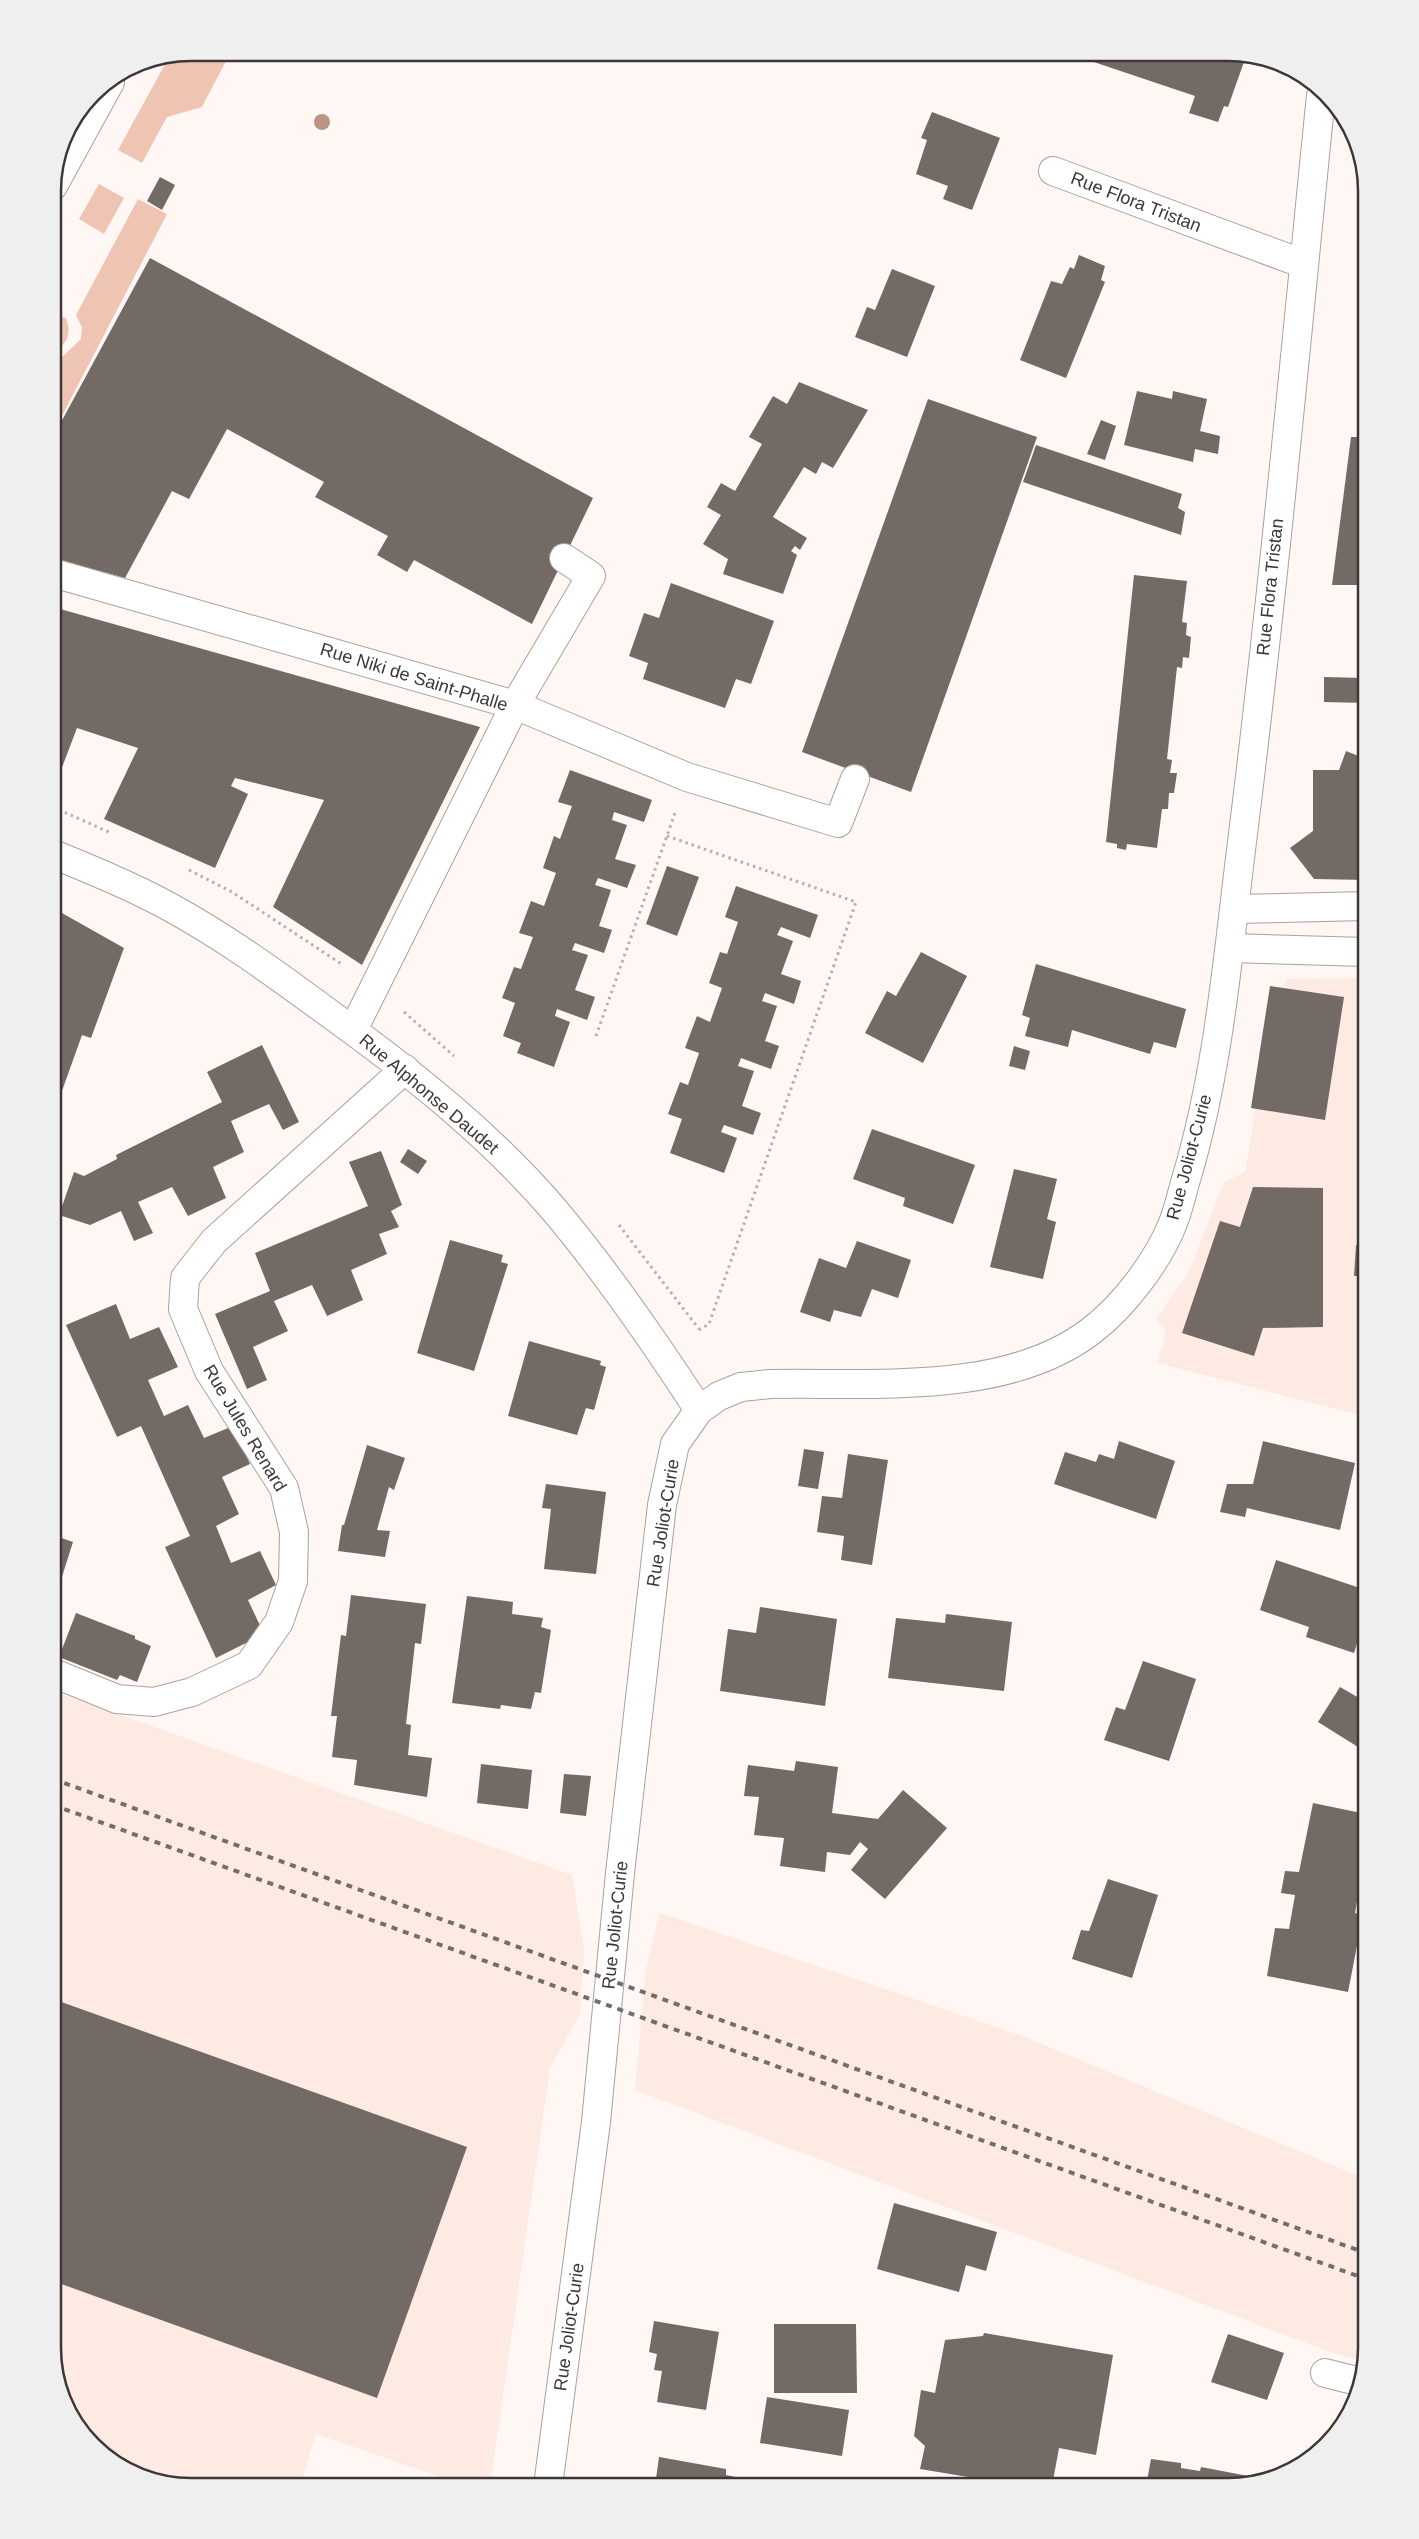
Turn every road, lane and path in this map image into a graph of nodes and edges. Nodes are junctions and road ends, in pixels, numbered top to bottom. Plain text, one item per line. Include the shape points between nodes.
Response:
1 (103, 95) edge
2 (1321, 100) edge
3 (64, 166) edge
4 (1053, 171) dead end
5 (1304, 264) junction
6 (564, 558) dead end
7 (62, 576) edge
8 (516, 705) junction
9 (687, 777) junction
10 (855, 779) dead end
11 (667, 836) junction
12 (62, 858) edge
13 (1358, 906) edge
14 (1234, 909) junction
15 (1230, 948) junction
16 (1358, 952) edge
17 (403, 1011) dead end
18 (353, 1030) junction
19 (596, 1036) dead end
20 (460, 1062) dead end
21 (405, 1069) junction
22 (613, 1218) dead end
23 (699, 1329) junction
24 (660, 1350) junction
25 (698, 1410) junction
26 (61, 1676) edge
27 (1325, 2374) dead end
28 (1353, 2380) edge
29 (549, 2477) edge

1 - 3 street
2 - 5 street, Rue Flora Tristan
4 - 5 street, Rue Flora Tristan
5 - 14 street, Rue Flora Tristan
6 - 8 street via 591,576
7 - 8 street, Rue Niki de Saint-Phalle
8 - 9 street
8 - 18 street, Rue Niki de Saint-Phalle
9 - 10 street via 838,823
9 - 11 path
11 - 19 path
11 - 23 path via 856,902 710,1324
12 - 18 street, Rue Alphonse Daudet via 168,906 263,964
13 - 14 street
14 - 15 street, Rue Joliot-Curie
15 - 16 street
15 - 25 street, Rue Joliot-Curie via 1200,1132 1173,1224 1143,1278 1092,1331 1062,1350 1025,1366 976,1378 741,1387
17 - 20 path
18 - 21 street, Rue Alphonse Daudet
21 - 24 street, Rue Alphonse Daudet via 506,1159 555,1211
21 - 26 street, Rue Jules Renard via 214,1241 185,1278 183,1309 209,1371 284,1488 294,1532 293,1581 279,1622 249,1665 192,1692 154,1702 116,1699
22 - 23 path
23 - 24 path
24 - 25 street, Rue Alphonse Daudet
25 - 29 street, Rue Joliot-Curie via 675,1444 662,1504 620,1873 596,2122
27 - 28 street

